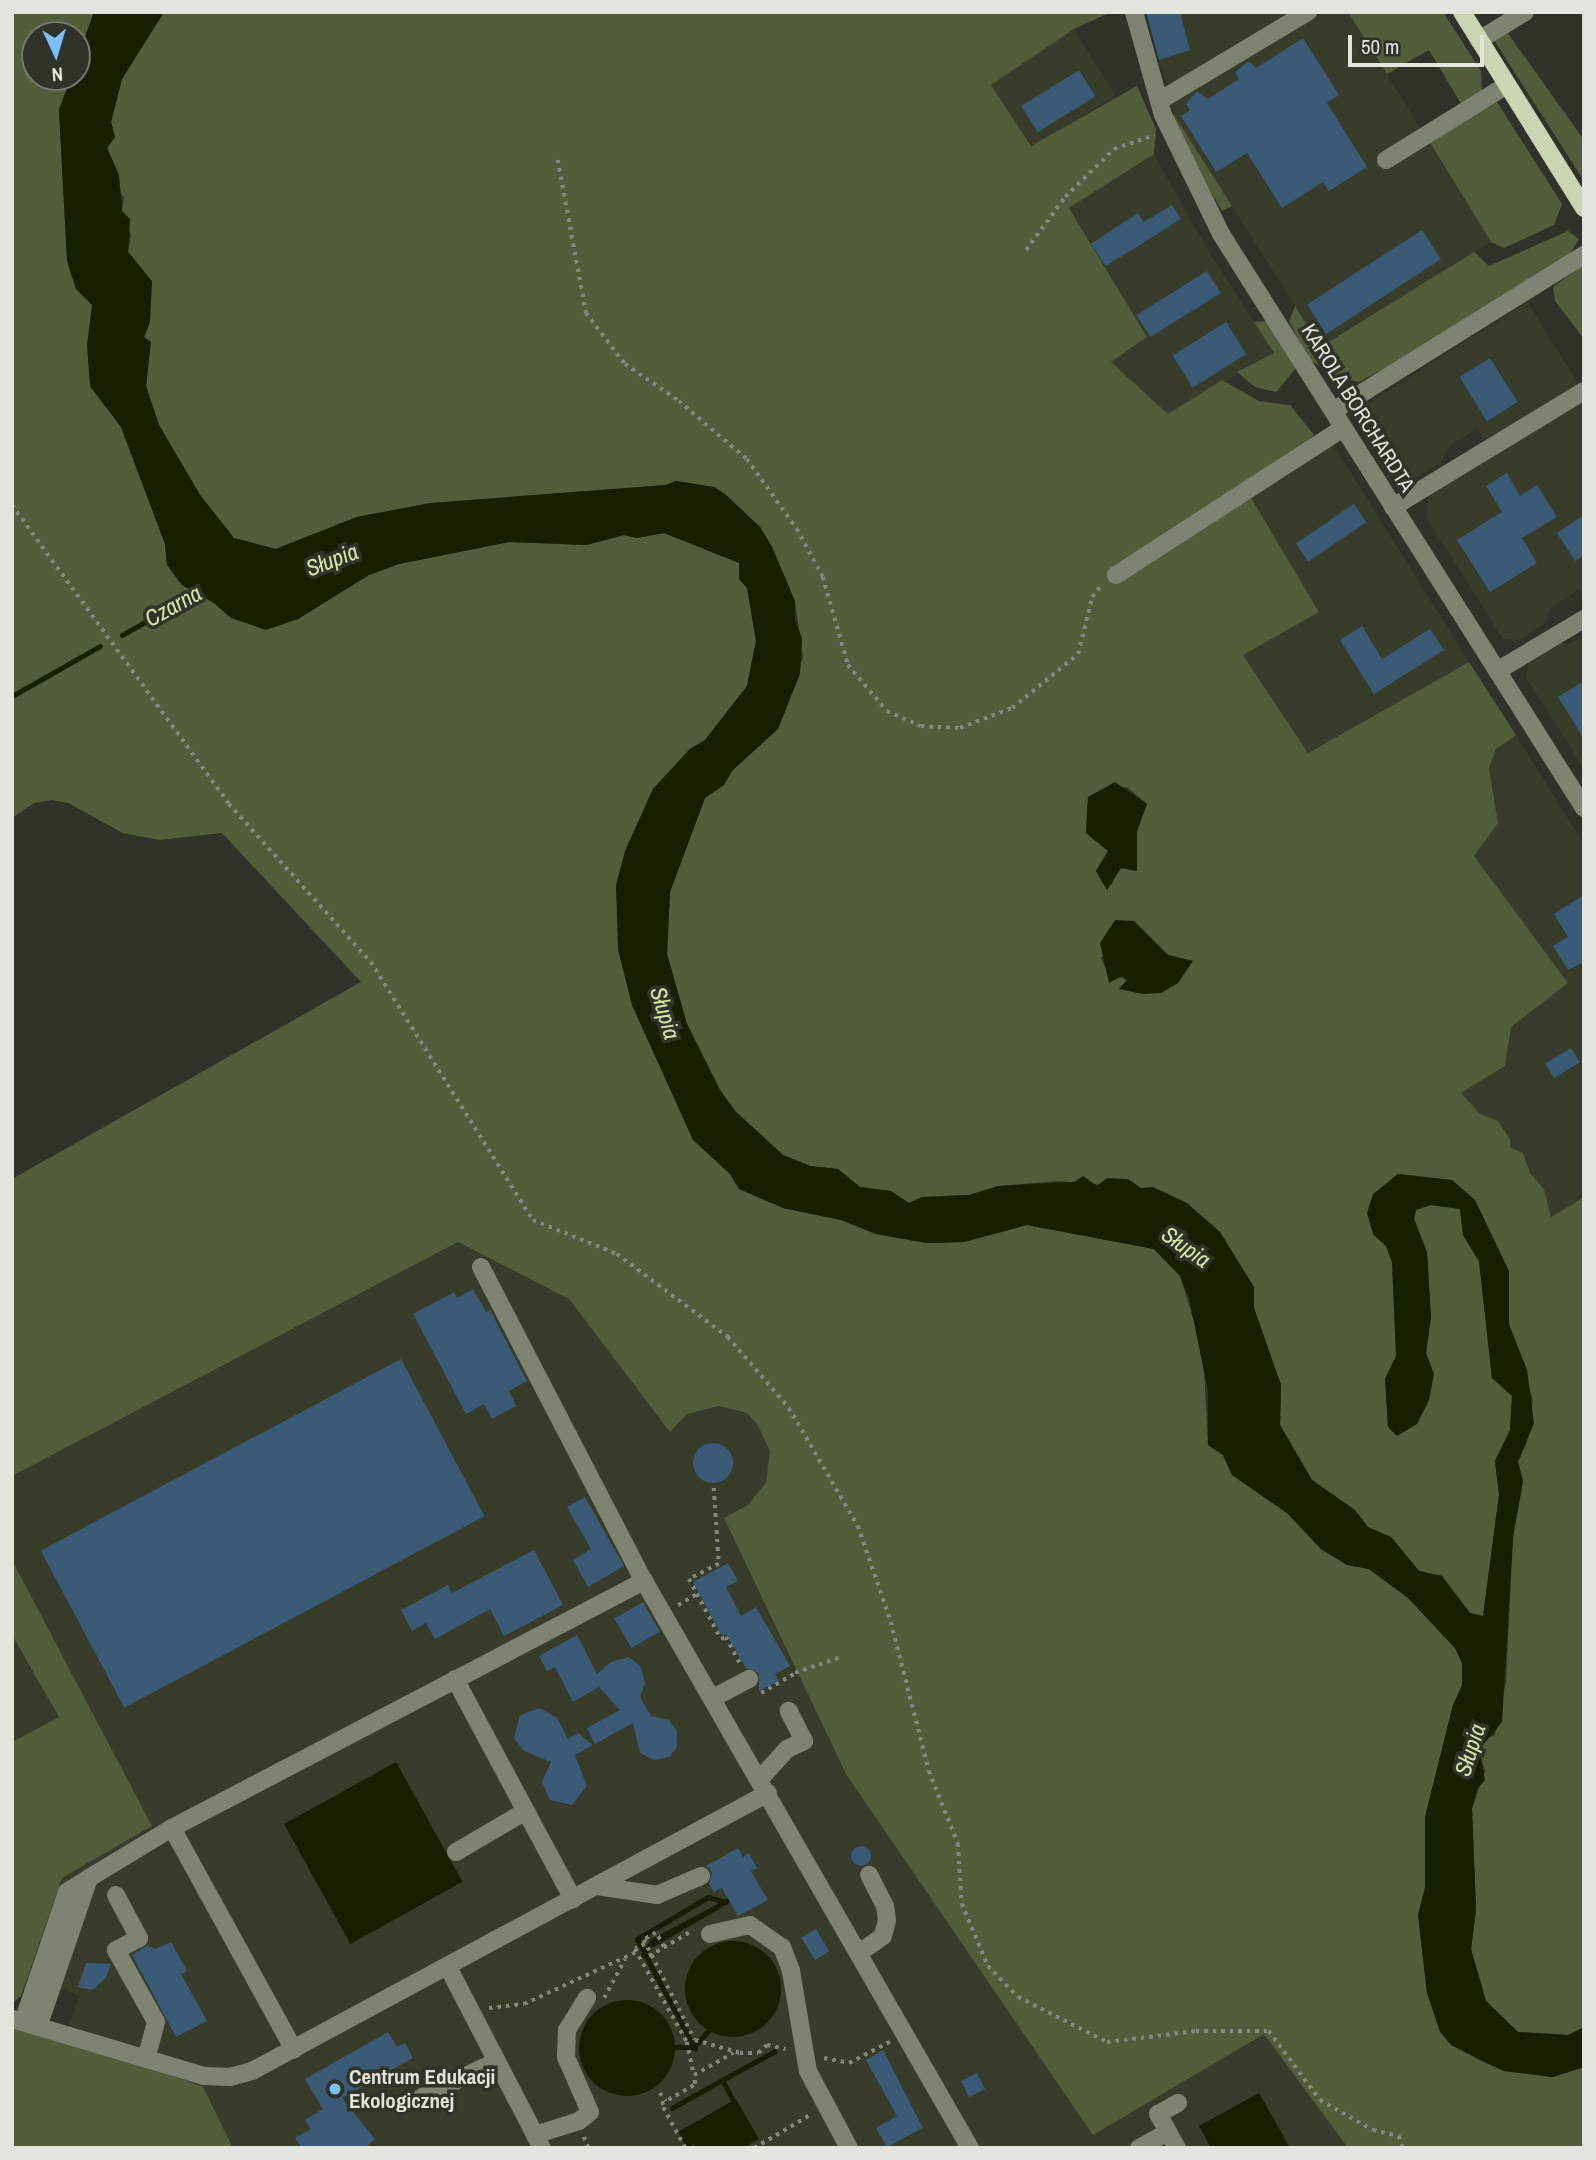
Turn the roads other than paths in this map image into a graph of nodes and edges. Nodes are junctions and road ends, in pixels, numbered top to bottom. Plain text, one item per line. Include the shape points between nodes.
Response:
1 (1134, 12) edge
2 (1308, 12) edge
3 (1462, 12) edge
4 (1525, 12) edge
5 (1479, 40) junction
6 (1507, 85) junction
7 (1159, 101) junction
8 (1386, 160) dead end
9 (1584, 208) edge
10 (1584, 255) edge
11 (1584, 391) edge
12 (1333, 411) junction
13 (1343, 428) junction
14 (1393, 507) junction
15 (1115, 575) road end
16 (1584, 619) edge
17 (1497, 671) junction
18 (1584, 808) edge
19 (481, 1267) dead end
20 (644, 1581) junction
21 (455, 1679) junction
22 (749, 1679) road end
23 (713, 1698) junction
24 (789, 1712) dead end
25 (764, 1786) junction
26 (526, 1811) junction
27 (172, 1828) junction
28 (456, 1852) dead end
29 (869, 1875) dead end
30 (701, 1876) dead end
31 (597, 1886) junction
32 (116, 1895) dead end
33 (573, 1899) junction
34 (702, 1932) road end
35 (859, 1953) junction
36 (448, 1967) junction
37 (595, 1998) road end
38 (24, 2022) edge
39 (294, 2050) junction
40 (146, 2059) junction
41 (497, 2061) junction
42 (422, 2097) dead end
43 (1178, 2103) dead end
44 (1172, 2140) edge
45 (538, 2141) edge
46 (963, 2146) edge
47 (849, 2148) edge
48 (1139, 2148) edge

1 - 7 street, KAROLA BORCHARDTA
2 - 7 street
3 - 5 main road
4 - 5 street
5 - 6 main road
6 - 8 street
6 - 9 main road
7 - 12 street, KAROLA BORCHARDTA via 1170,133 1221,234
10 - 12 street
11 - 14 street
12 - 13 street, KAROLA BORCHARDTA
13 - 14 street, KAROLA BORCHARDTA
13 - 15 street
14 - 17 street, KAROLA BORCHARDTA
16 - 17 street
17 - 18 street, KAROLA BORCHARDTA
19 - 20 street
20 - 21 street
20 - 23 street
21 - 26 street
21 - 27 street
22 - 23 street
23 - 25 street
24 - 25 street via 804,1741 787,1749
25 - 31 street
25 - 35 street
26 - 28 street
26 - 33 street
27 - 38 street via 67,1892
27 - 39 street
29 - 35 street via 886,1906 887,1920 883,1936
30 - 31 street via 657,1895
31 - 33 street
32 - 40 street via 139,1938 116,1950 156,2022
33 - 36 street
34 - 47 street via 750,1925 782,1947 791,1971 803,2053
35 - 46 street
36 - 39 street
36 - 41 street
37 - 45 street via 567,2030 566,2057 590,2112
38 - 40 street
39 - 40 street via 230,2077 204,2076
41 - 42 street
41 - 45 street
43 - 44 street via 1158,2114
44 - 48 street

